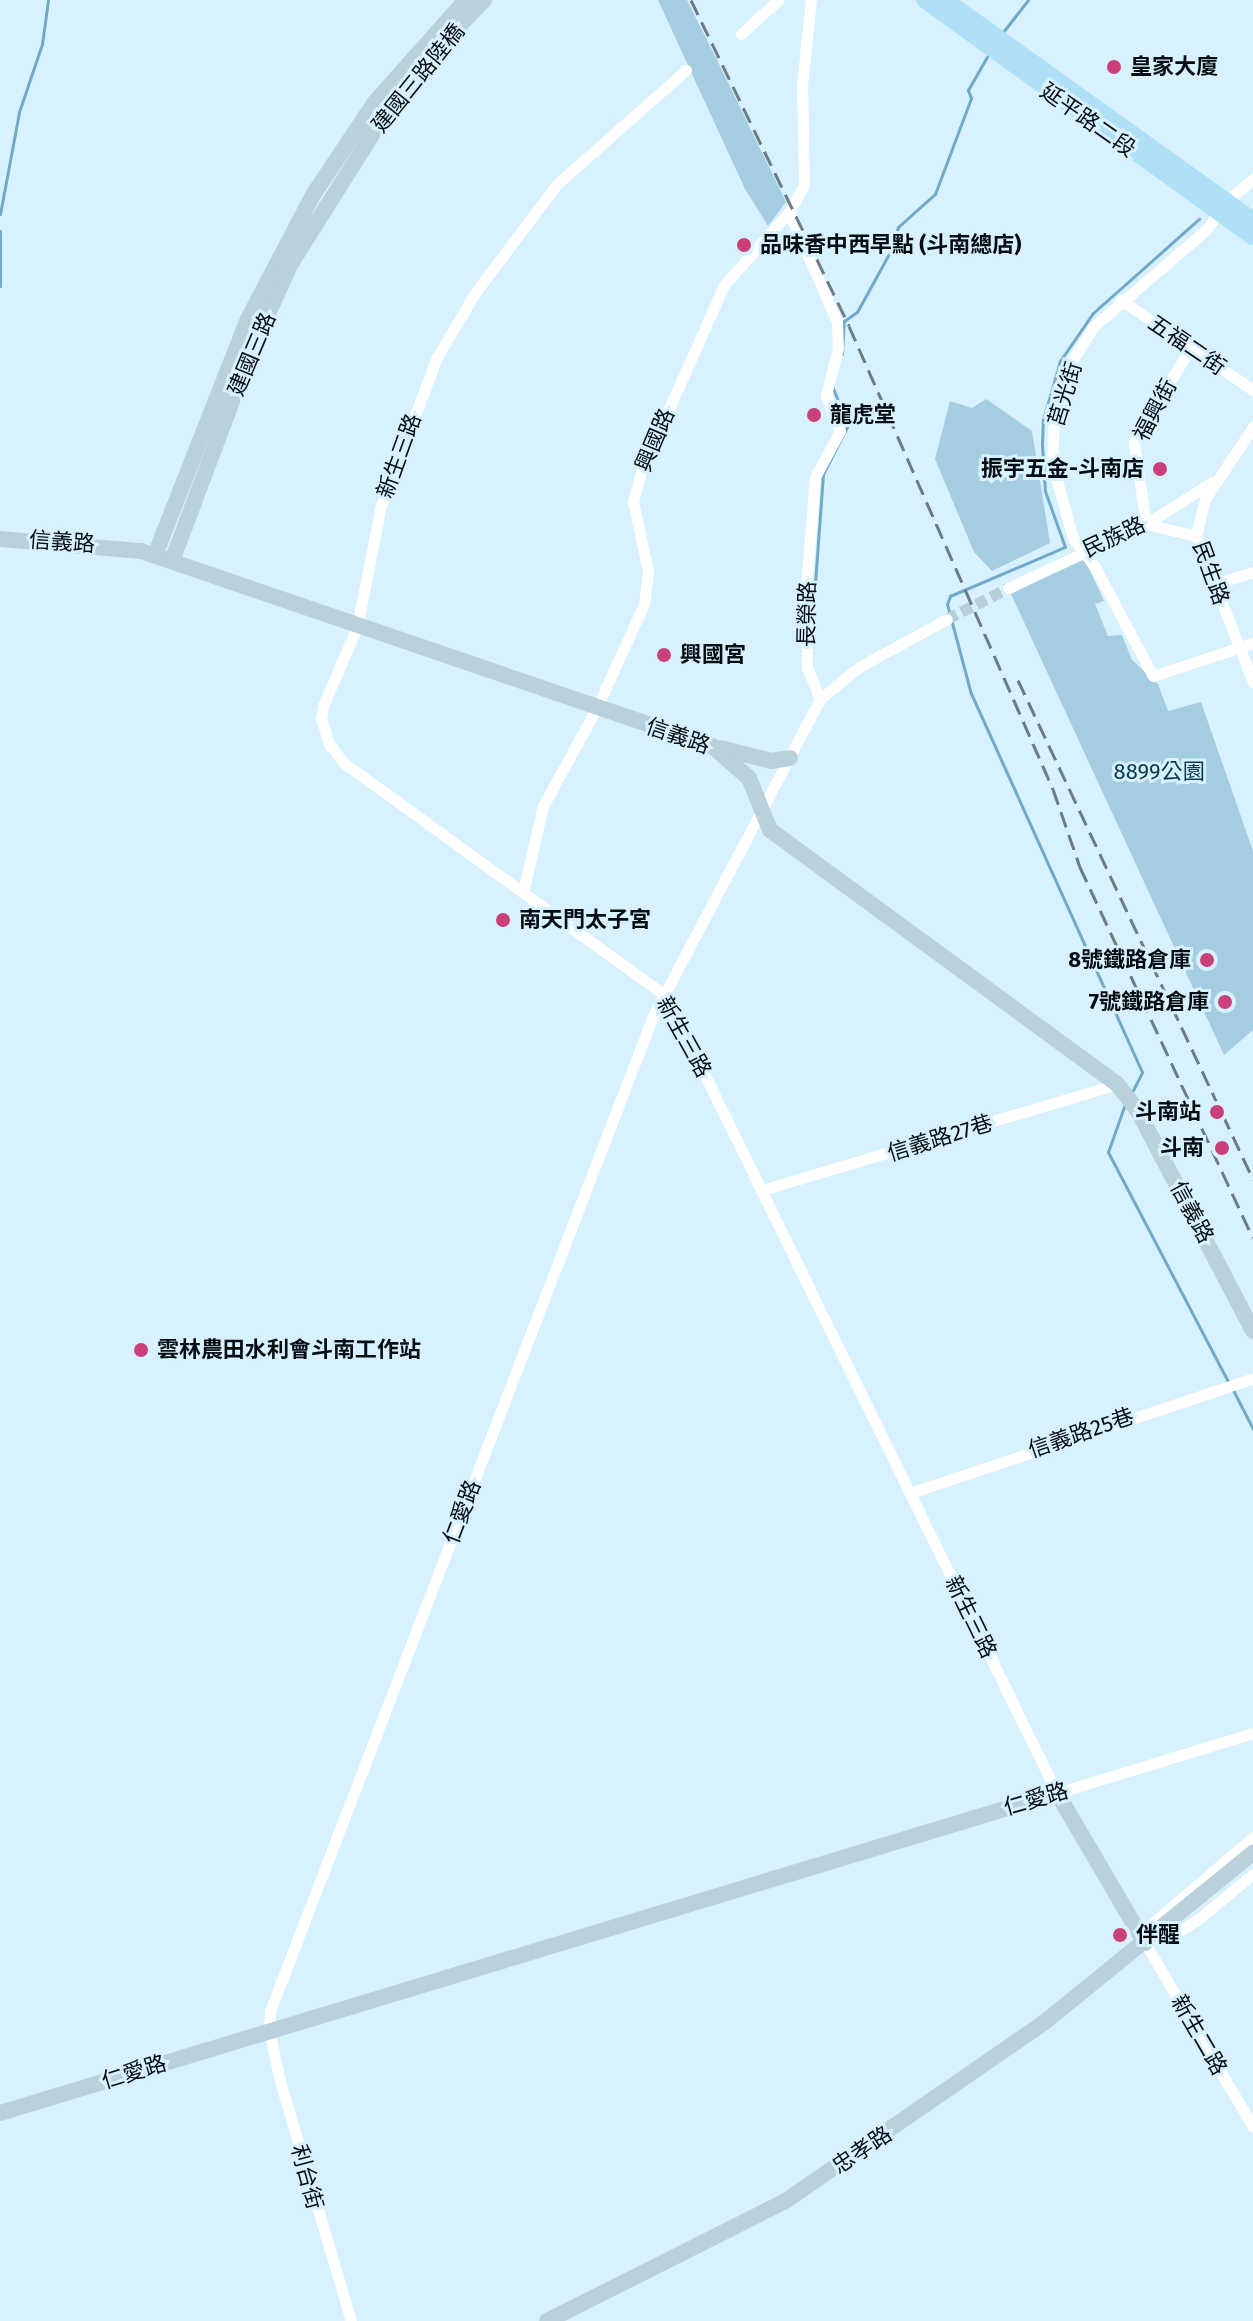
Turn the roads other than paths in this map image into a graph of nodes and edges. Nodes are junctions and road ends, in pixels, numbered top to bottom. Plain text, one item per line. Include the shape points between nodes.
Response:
1 (466, 0) edge
2 (484, 0) edge
3 (778, 0) edge
4 (811, 0) edge
5 (924, 0) edge
6 (946, 0) edge
7 (964, 6) edge
8 (741, 34) dead end
9 (686, 70) dead end
10 (347, 156) junction
11 (1253, 179) edge
12 (1222, 206) junction
13 (789, 212) junction
14 (1253, 220) edge
15 (1253, 237) edge
16 (1121, 300) junction
17 (1190, 348) junction
18 (1253, 390) edge
19 (1253, 427) edge
20 (1216, 480) junction
21 (1146, 524) junction
22 (1196, 536) junction
23 (0, 539) edge
24 (1083, 551) junction
25 (155, 555) junction
26 (172, 561) junction
27 (1253, 572) edge
28 (1214, 584) junction
29 (1008, 588) tunnel mouth
30 (947, 619) tunnel mouth
31 (357, 627) junction
32 (1253, 643) edge
33 (1239, 645) junction
34 (1253, 682) edge
35 (820, 699) junction
36 (596, 709) junction
37 (712, 746) junction
38 (790, 758) junction
39 (763, 815) junction
40 (523, 892) junction
41 (666, 996) junction
42 (1117, 1084) junction
43 (762, 1190) junction
44 (1253, 1331) edge
45 (1253, 1378) edge
46 (910, 1493) junction
47 (1253, 1733) edge
48 (1057, 1793) junction
49 (1253, 1837) edge
50 (1253, 1853) edge
51 (1253, 1874) edge
52 (1149, 1940) junction
53 (269, 2031) junction
54 (0, 2113) edge
55 (1253, 2127) edge
56 (351, 2321) edge
57 (547, 2321) edge

1 - 10 street, 建國三路陸橋 via 411,58
2 - 10 street, 建國三路陸橋
3 - 8 street
4 - 13 street, 興國路 via 802,85 804,185
5 - 12 main road, 延平路二段
6 - 7 main road, 延平路二段
7 - 12 main road, 延平路二段
9 - 31 street, 新生三路 via 557,184 456,324 437,357 381,505
10 - 25 street, 建國三路 via 248,319
10 - 26 street, 建國三路 via 269,313
11 - 12 street, 莒光街
12 - 14 main road, 延平路二段
12 - 15 main road, 延平路二段
12 - 16 street, 莒光街 via 1206,230
13 - 35 street, 長榮路 via 837,322 838,348 826,395 840,431 815,477 806,587 807,667
13 - 36 street, 興國路 via 724,285 643,467 633,501 646,558 647,592
16 - 17 street, 五福二街
16 - 24 street, 莒光街 via 1094,326 1072,361 1054,419 1057,496
17 - 18 street, 五福二街
17 - 21 street, 福興街 via 1134,443
19 - 20 street, 民生路
20 - 21 street, 民族路
20 - 22 street, 民生路
21 - 22 street
21 - 24 street, 民族路
22 - 28 street, 民生路
23 - 25 street, 信義路 via 90,543
24 - 29 street, 民族路
24 - 33 street, 莒光街 via 1153,676
25 - 26 street, 信義路
26 - 31 street, 信義路
27 - 28 street
28 - 33 street, 民生路
30 - 35 street via 859,667
31 - 36 street, 信義路
31 - 40 street, 新生三路 via 323,706 329,744 344,763
32 - 33 street
33 - 34 street, 民生路
35 - 38 street
36 - 37 street, 信義路
36 - 40 street, 興國路 via 543,806
37 - 38 street via 771,761
37 - 39 street, 信義路 via 749,778
38 - 39 street
39 - 41 street
39 - 42 street, 信義路 via 770,830
40 - 41 street, 新生三路
41 - 43 street, 新生三路
41 - 53 street, 仁愛路 via 653,1016 337,1836 270,2011
42 - 43 street, 信義路27巷
42 - 44 street, 信義路 via 1138,1111
43 - 46 street, 新生三路
45 - 46 street, 信義路25巷
46 - 48 street, 新生三路
47 - 48 street, 仁愛路
48 - 52 street, 新生三路
48 - 53 street, 仁愛路
49 - 52 street, 忠孝路 via 1154,1922
50 - 52 street
51 - 52 street, 忠孝路 via 1196,1921 1170,1936
52 - 55 street, 新生二路
52 - 57 street, 忠孝路 via 939,2098 757,2220
53 - 54 street, 仁愛路
53 - 56 street, 利台街

